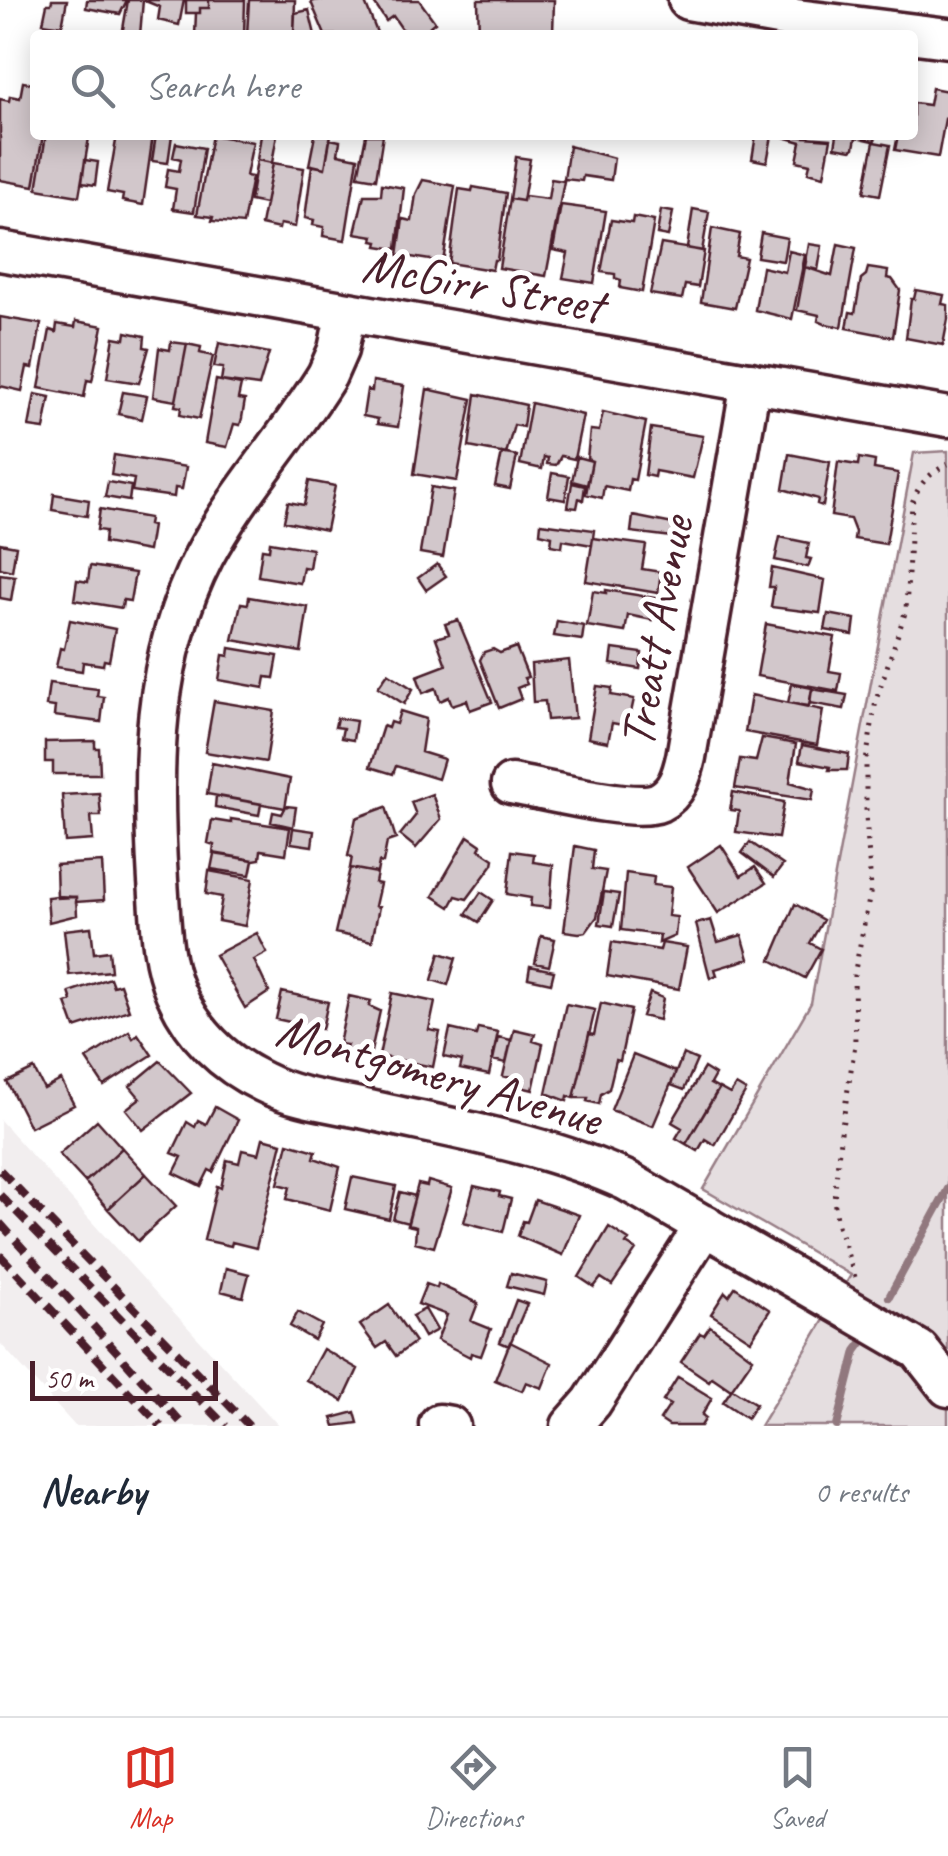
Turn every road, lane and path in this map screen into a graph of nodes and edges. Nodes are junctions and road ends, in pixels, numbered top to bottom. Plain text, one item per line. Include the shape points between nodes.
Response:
1 (688, 0) edge
2 (881, 30) edge
3 (918, 34) edge
4 (948, 38) edge
5 (0, 252) edge
6 (346, 312) junction
7 (751, 382) junction
8 (948, 417) edge
9 (948, 464) edge
10 (511, 784) dead end
11 (704, 1225) junction
12 (854, 1310) junction
13 (923, 1349) edge
14 (948, 1387) edge
15 (571, 1426) edge

1 - 2 street
3 - 4 street
5 - 6 street, McGirr Street
6 - 7 street, McGirr Street
6 - 11 street, Montgomery Avenue via 327,375 204,558 168,656 157,710 153,804 164,955 174,991 203,1039 262,1082 566,1157
7 - 8 street, McGirr Street
7 - 10 street, Treatt Avenue via 676,786 659,802 636,806
9 - 12 path via 927,476 912,503 906,610 876,700 866,761 871,889 854,975 855,1044 834,1200 856,1278
11 - 12 street, Montgomery Avenue
11 - 15 street
12 - 13 street, Montgomery Avenue
13 - 14 street, Montgomery Avenue

